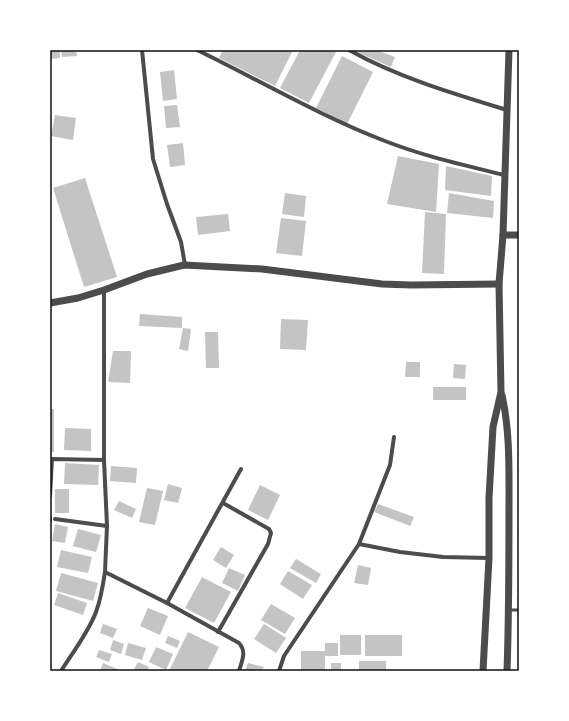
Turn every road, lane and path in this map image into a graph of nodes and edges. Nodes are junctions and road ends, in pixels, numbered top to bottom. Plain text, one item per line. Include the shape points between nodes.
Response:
1 (142, 50) edge
2 (197, 50) edge
3 (349, 50) edge
4 (509, 50) edge
5 (507, 110) junction
6 (504, 175) junction
7 (503, 234) junction
8 (519, 235) edge
9 (184, 265) junction
10 (499, 284) junction
11 (104, 290) junction
12 (50, 303) edge
13 (501, 392) junction
14 (394, 437) dead end
15 (104, 460) junction
16 (241, 469) dead end
17 (50, 496) edge
18 (223, 503) junction
19 (55, 519) dead end
20 (107, 526) junction
21 (359, 544) junction
22 (489, 558) junction
23 (105, 572) junction
24 (167, 603) junction
25 (509, 610) junction
26 (519, 610) edge
27 (218, 632) junction
28 (61, 671) edge
29 (239, 671) edge
30 (279, 671) edge
31 (483, 671) edge
32 (507, 671) edge

1 - 9 street via 153,160 180,242
2 - 6 street via 385,141
3 - 5 street via 441,89
4 - 5 street
5 - 6 street
6 - 7 street
7 - 8 street
7 - 10 street
9 - 10 street via 262,269 382,284
9 - 11 street via 147,274
10 - 13 street
11 - 12 street
11 - 15 street
13 - 22 street via 493,427
13 - 25 street via 506,414 508,444
14 - 21 street via 390,465
15 - 17 street via 52,459
15 - 20 street
16 - 18 street
18 - 24 street
18 - 27 street via 269,529 271,533 268,544
19 - 20 street
20 - 23 street
21 - 22 street via 443,557
21 - 30 street via 284,656
22 - 31 street
23 - 24 street
23 - 28 street via 97,611
24 - 27 street
25 - 26 lane
25 - 32 street
27 - 29 street via 239,643 243,648

